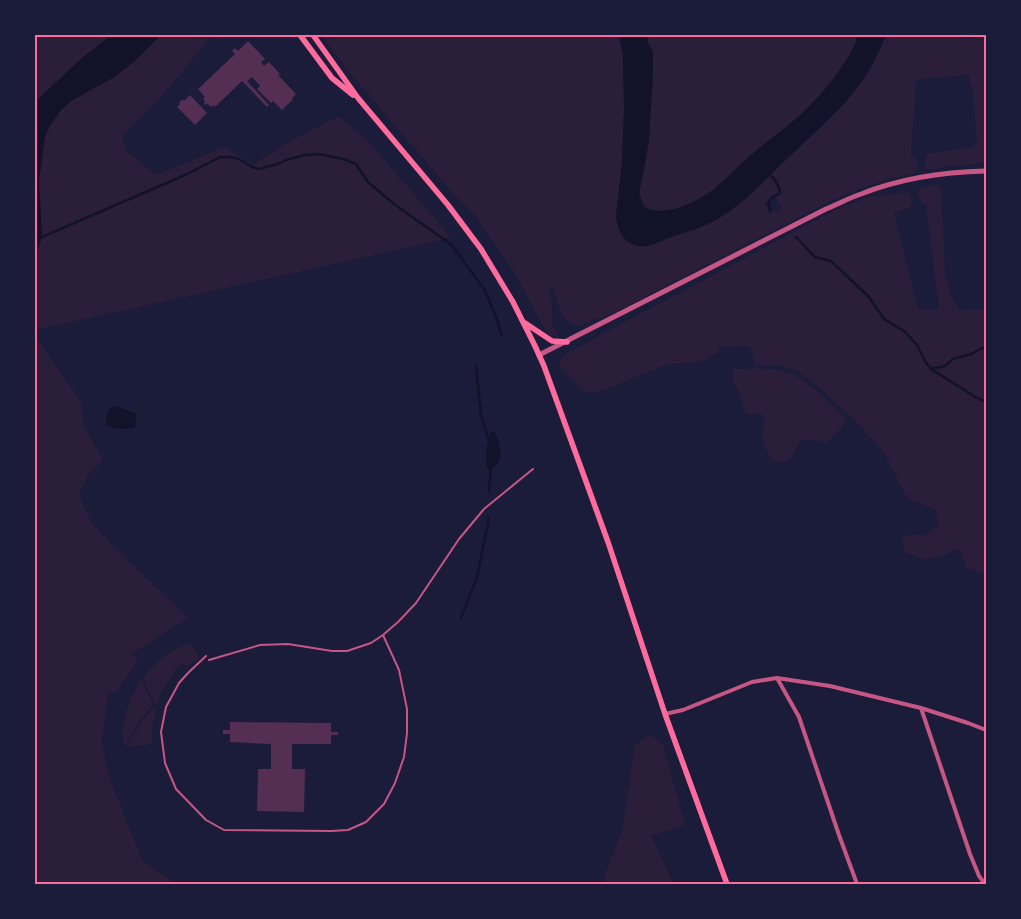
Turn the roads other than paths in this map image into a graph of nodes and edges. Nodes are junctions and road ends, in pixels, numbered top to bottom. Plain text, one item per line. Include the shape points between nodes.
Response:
1 (300, 35) edge
2 (313, 35) edge
3 (358, 98) junction
4 (986, 171) edge
5 (523, 322) junction
6 (567, 342) junction
7 (540, 355) junction
8 (533, 469) dead end
9 (383, 636) junction
10 (206, 656) dead end
11 (209, 660) dead end
12 (777, 678) junction
13 (921, 708) junction
14 (665, 714) junction
15 (986, 730) edge
16 (727, 884) edge
17 (857, 884) edge
18 (985, 884) edge

1 - 3 main road via 332,78
2 - 3 main road
3 - 5 main road via 465,227
4 - 6 street via 923,177 862,194 826,209
5 - 6 main road via 552,341
5 - 7 main road
6 - 7 street
7 - 14 main road via 608,542
8 - 9 lane via 484,509 459,539 416,604
9 - 10 lane via 399,670 408,709 404,757 384,804 366,822 348,830 224,830 206,820 176,789 165,764 161,732 166,707 179,683
9 - 11 lane via 348,651 288,644 260,645
12 - 13 street via 830,686
12 - 14 street via 752,682
12 - 17 street via 799,717
13 - 15 street
13 - 18 street via 965,841
14 - 16 main road

